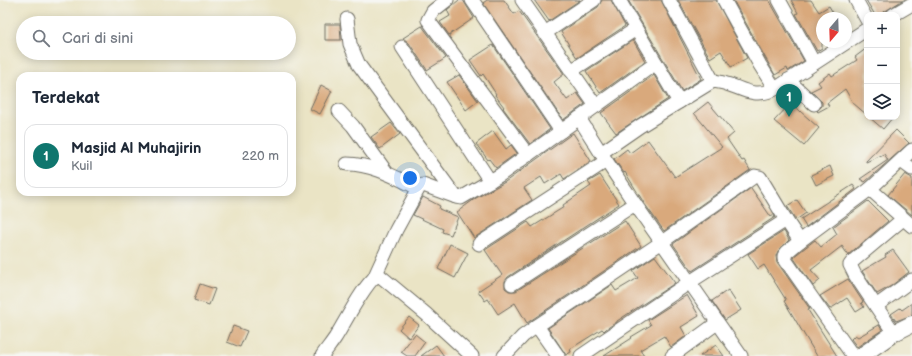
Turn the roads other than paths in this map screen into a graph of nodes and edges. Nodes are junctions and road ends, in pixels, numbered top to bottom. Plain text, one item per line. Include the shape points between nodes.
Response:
1 (447, 0) edge
2 (472, 0) edge
3 (522, 0) edge
4 (594, 0) edge
5 (619, 0) edge
6 (669, 0) edge
7 (724, 0) edge
8 (779, 0) edge
9 (856, 0) edge
10 (912, 4) edge
11 (898, 12) edge
12 (864, 15) edge
13 (347, 19) dead end
14 (636, 29) junction
15 (864, 31) edge
16 (545, 34) junction
17 (402, 47) dead end
18 (656, 63) junction
19 (814, 64) junction
20 (571, 71) junction
21 (788, 80) junction
22 (713, 81) junction
23 (775, 89) junction
24 (679, 102) junction
25 (814, 104) dead end
26 (596, 106) junction
27 (339, 111) dead end
28 (579, 118) junction
29 (561, 131) junction
30 (912, 150) edge
31 (528, 155) junction
32 (604, 157) junction
33 (901, 161) junction
34 (347, 164) dead end
35 (912, 169) edge
36 (387, 173) junction
37 (490, 182) junction
38 (418, 188) junction
39 (870, 189) junction
40 (456, 197) junction
41 (635, 204) junction
42 (786, 220) junction
43 (907, 223) edge
44 (800, 241) junction
45 (662, 242) junction
46 (480, 244) dead end
47 (375, 276) junction
48 (912, 280) edge
49 (690, 282) junction
50 (512, 284) dead end
51 (876, 306) junction
52 (717, 323) junction
53 (912, 324) edge
54 (536, 326) junction
55 (894, 333) junction
56 (676, 355) edge
57 (322, 356) edge
58 (472, 356) edge
59 (504, 356) edge
60 (558, 356) edge
61 (581, 356) edge
62 (741, 356) edge
63 (853, 356) edge
64 (861, 356) edge

1 - 31 street via 433,11 428,20
2 - 29 street
3 - 16 street
4 - 16 street
5 - 14 street
6 - 22 street
7 - 23 street
8 - 19 street
9 - 12 street
10 - 11 street
13 - 40 street via 350,44 359,65
14 - 18 street
14 - 20 street
15 - 19 street
16 - 20 street
17 - 37 street
18 - 24 street
18 - 26 street
19 - 21 street
20 - 26 street
21 - 23 street
21 - 25 street
22 - 23 street via 726,83 749,93 766,93
22 - 24 street
24 - 32 street via 640,126
26 - 28 street
27 - 36 street
28 - 29 street
28 - 32 street
29 - 31 street
30 - 33 street
31 - 37 street
32 - 41 street
32 - 46 street
33 - 35 street
33 - 39 street
34 - 36 street via 362,165
36 - 38 street
37 - 40 street via 463,198
38 - 40 street via 423,185
38 - 47 street
39 - 43 street
39 - 44 street
41 - 45 street
41 - 50 street
42 - 44 street
42 - 45 street via 760,177 755,176
42 - 49 street
43 - 51 street via 853,261 850,266
44 - 63 street via 784,258
45 - 49 street
45 - 54 street
47 - 57 street
47 - 58 street via 384,278
48 - 51 street
49 - 52 street
49 - 61 street
51 - 55 street
52 - 56 street
52 - 62 street
53 - 55 street
54 - 59 street
54 - 60 street
55 - 64 street

